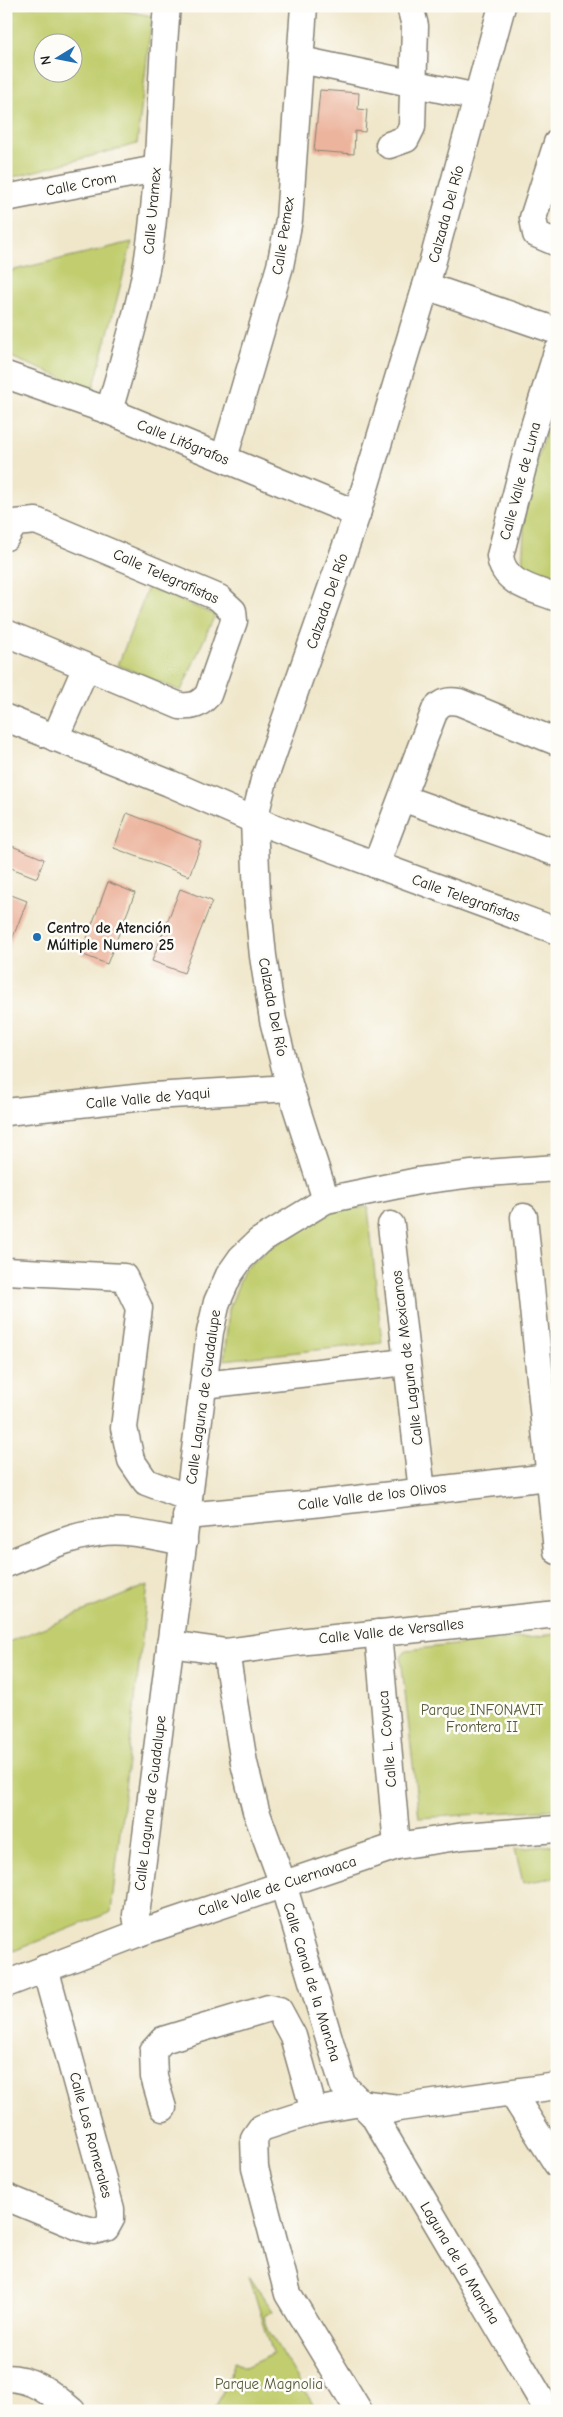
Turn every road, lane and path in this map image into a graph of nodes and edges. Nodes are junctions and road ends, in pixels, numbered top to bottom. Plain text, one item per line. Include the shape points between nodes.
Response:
1 (167, 6) edge
2 (304, 6) edge
3 (410, 6) edge
4 (502, 6) edge
5 (301, 60) junction
6 (414, 84) junction
7 (477, 97) junction
8 (557, 143) edge
9 (389, 145) dead end
10 (156, 169) junction
11 (6, 198) edge
12 (557, 243) edge
13 (426, 286) junction
14 (557, 331) edge
15 (557, 352) edge
16 (6, 375) edge
17 (108, 411) junction
18 (224, 458) junction
19 (357, 514) junction
20 (6, 537) edge
21 (557, 598) edge
22 (6, 633) edge
23 (86, 667) junction
24 (6, 718) edge
25 (55, 738) junction
26 (557, 742) edge
27 (402, 798) junction
28 (254, 820) junction
29 (557, 853) edge
30 (376, 866) junction
31 (557, 931) edge
32 (290, 1088) junction
33 (6, 1112) edge
34 (557, 1168) edge
35 (326, 1200) junction
36 (524, 1216) dead end
37 (391, 1224) dead end
38 (6, 1272) edge
39 (406, 1362) junction
40 (204, 1385) junction
41 (553, 1476) edge
42 (422, 1491) junction
43 (187, 1507) junction
44 (184, 1542) junction
45 (557, 1551) edge
46 (6, 1564) edge
47 (557, 1614) edge
48 (378, 1633) junction
49 (170, 1644) junction
50 (226, 1652) junction
51 (557, 1829) edge
52 (397, 1846) junction
53 (283, 1884) junction
54 (138, 1933) junction
55 (45, 1968) junction
56 (6, 1984) edge
57 (557, 2086) edge
58 (512, 2092) junction
59 (163, 2108) dead end
60 (367, 2109) junction
61 (307, 2119) junction
62 (557, 2164) edge
63 (6, 2197) edge
64 (6, 2378) edge
65 (72, 2411) edge
66 (359, 2411) edge
67 (548, 2411) edge

1 - 10 street, Calle Uramex
2 - 5 street, Calle Pemex
3 - 6 street via 415,26
4 - 7 street, Calzada Del Río
5 - 6 street
5 - 18 street, Calle Pemex via 289,220 280,266
6 - 7 street
6 - 9 street via 412,127 406,139
7 - 13 street, Calzada Del Río
8 - 12 street via 533,218 536,234
10 - 11 street, Calle Crom
10 - 17 street, Calle Uramex via 151,231 139,305
13 - 14 street
13 - 19 street, Calzada Del Río
15 - 21 street, Calle Valle de Luna via 500,556 501,566 512,579
16 - 17 street, Calle Litógrafos
17 - 18 street, Calle Litógrafos
18 - 19 street, Calle Litógrafos
19 - 28 street, Calzada Del Río via 264,780
20 - 23 street, Calle Telegrafistas via 15,523 36,521 220,598 233,611 234,620 208,695 192,707 180,706
22 - 23 street, Calle Telegrafistas
23 - 25 street
24 - 25 street, Calle Telegrafistas
25 - 28 street, Calle Telegrafistas via 169,782
26 - 27 street via 459,702 444,702 435,710
27 - 29 street
27 - 30 street
28 - 30 street, Calle Telegrafistas
28 - 32 street, Calzada Del Río via 263,956 273,1020
30 - 31 street, Calle Telegrafistas
32 - 33 street, Calle Valle de Yaqui via 154,1096
32 - 35 street, Calzada Del Río
34 - 35 street via 427,1180
35 - 40 street, Calle Laguna de Guadalupe via 259,1241 229,1275 213,1317
36 - 41 street
37 - 39 street, Calle Laguna de Mexicanos
38 - 43 street via 124,1277 139,1308 124,1428 131,1460 146,1482
39 - 40 street
39 - 42 street, Calle Laguna de Mexicanos
40 - 43 street, Calle Laguna de Guadalupe
41 - 42 street, Calle Valle de los Olivos
41 - 45 street
42 - 43 street, Calle Valle de los Olivos
43 - 44 street, Calle Laguna de Guadalupe
44 - 46 street via 130,1532 97,1532
44 - 49 street, Calle Laguna de Guadalupe
47 - 48 street, Calle Valle de Versalles
48 - 50 street, Calle Valle de Versalles
48 - 52 street, Calle L. Coyuca
49 - 50 street
49 - 54 street, Calle Laguna de Guadalupe via 136,1915
50 - 53 street, Calle Canal de la Mancha via 244,1763 256,1811
51 - 52 street, Calle Valle de Cuernavaca via 456,1837
52 - 53 street, Calle Valle de Cuernavaca
53 - 54 street, Calle Valle de Cuernavaca
53 - 60 street, Calle Canal de la Mancha via 343,2085
54 - 55 street, Calle Valle de Cuernavaca
55 - 56 street, Calle Valle de Cuernavaca
55 - 63 street, Calle Los Romerales via 111,2209 111,2219 106,2228 94,2231
57 - 58 street
58 - 60 street via 398,2108
58 - 62 street
59 - 61 street via 154,2077 153,2051 162,2040 269,2008 279,2010 293,2036
60 - 61 street
60 - 67 street, Laguna de la Mancha
61 - 66 street via 261,2128 254,2138 255,2168 288,2294
64 - 65 street via 18,2378 44,2388

